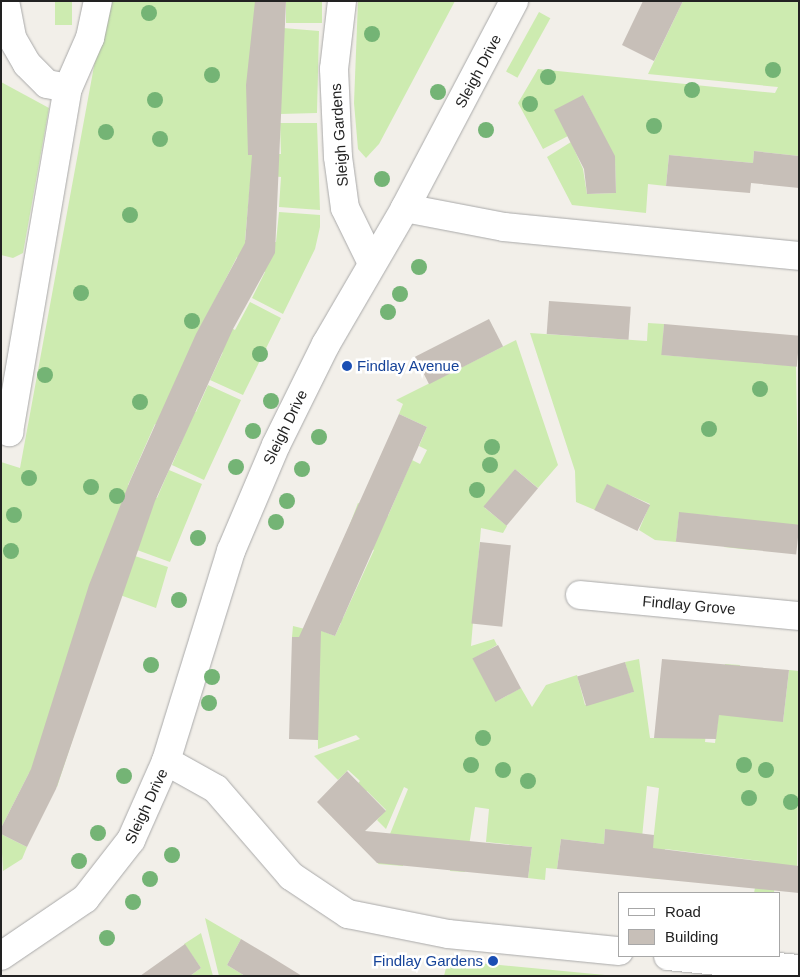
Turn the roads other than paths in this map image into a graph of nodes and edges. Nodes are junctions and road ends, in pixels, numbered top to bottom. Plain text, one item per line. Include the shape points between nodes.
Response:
1 (5, 1) edge
2 (98, 1) edge
3 (342, 1) edge
4 (514, 1) edge
5 (68, 88) junction
6 (405, 208) junction
7 (799, 256) edge
8 (372, 263) junction
9 (10, 364) edge
10 (1, 429) edge
11 (580, 595) dead end
12 (799, 616) edge
13 (166, 761) junction
14 (618, 951) edge
15 (1, 956) edge
16 (679, 957) edge
17 (799, 968) edge

1 - 5 street via 12,38 27,64 48,84
2 - 5 street via 90,38
3 - 8 street, Sleigh Gardens via 334,69 338,157 346,208
4 - 6 street, Sleigh Drive
5 - 9 street
6 - 7 street via 504,227
6 - 8 street, Sleigh Drive
8 - 13 street, Sleigh Drive via 326,344 252,497 212,605
9 - 10 street via 9,432
11 - 12 street, Findlay Grove
13 - 14 street via 216,790 291,876 348,914 448,934
13 - 15 street, Sleigh Drive via 138,827 108,875 71,910
16 - 17 street

